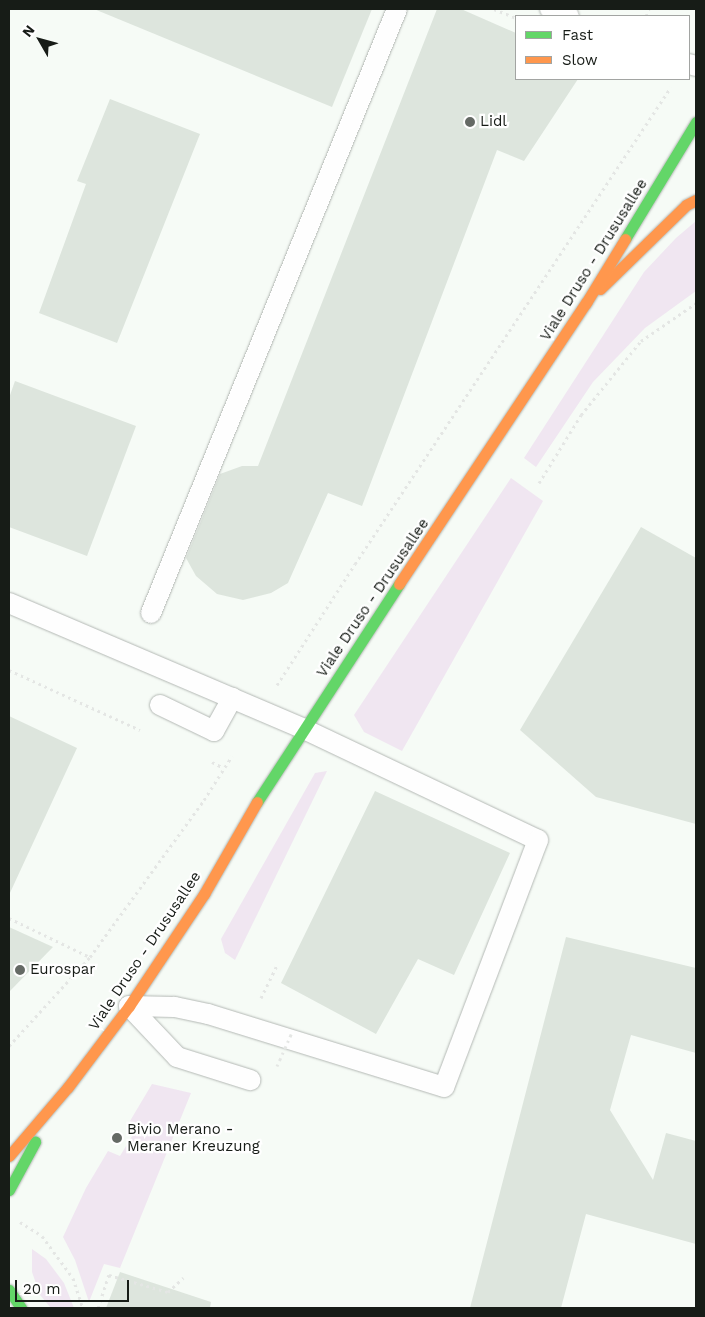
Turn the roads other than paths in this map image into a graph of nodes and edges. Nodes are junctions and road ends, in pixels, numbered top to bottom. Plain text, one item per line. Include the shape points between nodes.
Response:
1 (397, 9) edge
2 (550, 9) edge
3 (566, 15) edge
4 (696, 122) edge
5 (696, 200) edge
6 (586, 303) junction
7 (9, 604) edge
8 (151, 613) dead end
9 (232, 698) junction
10 (160, 705) dead end
11 (304, 728) junction
12 (129, 1006) junction
13 (250, 1080) dead end
14 (68, 1088) junction
15 (9, 1156) edge
16 (9, 1190) edge
17 (9, 1290) edge
18 (21, 1308) edge

1 - 8 lane
2 - 3 lane
4 - 6 main road, Viale Druso - Drususallee
5 - 6 main road via 686,205
6 - 11 main road, Viale Druso - Drususallee
7 - 9 lane
9 - 10 lane via 214,730
9 - 11 lane
11 - 12 main road, Viale Druso - Drususallee via 232,842 204,894
11 - 12 lane via 538,840 444,1087 208,1014 174,1007
12 - 13 lane via 176,1057
12 - 14 main road, Viale Druso - Drususallee
14 - 15 main road, Viale Druso - Drususallee
14 - 16 main road, Viale Druso - Drususallee via 24,1159
17 - 18 main road

